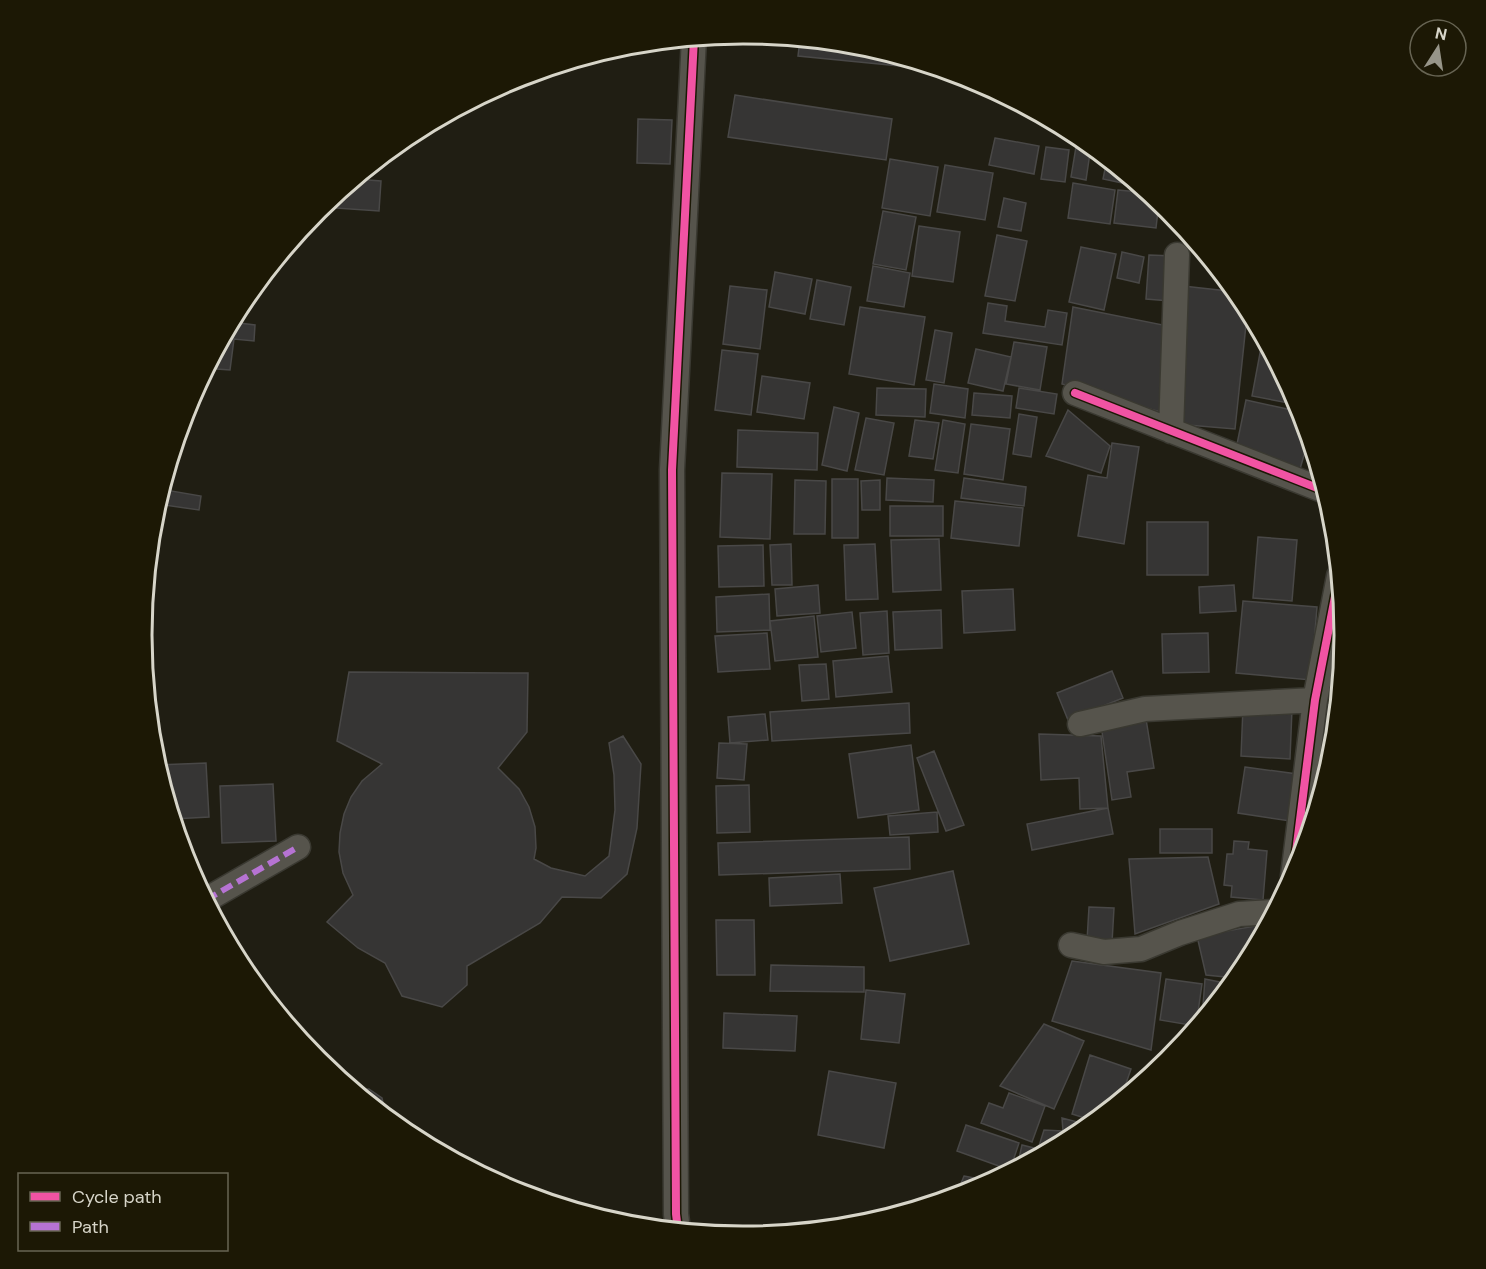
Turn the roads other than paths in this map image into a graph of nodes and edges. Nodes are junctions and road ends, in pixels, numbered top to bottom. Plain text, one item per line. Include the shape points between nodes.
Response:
1 (694, 46) edge
2 (1177, 255) dead end
3 (1075, 393) dead end
4 (1171, 431) junction
5 (1315, 487) edge
6 (1333, 606) edge
7 (1315, 700) junction
8 (1080, 724) dead end
9 (1301, 828) edge
10 (298, 847) dead end
11 (213, 896) edge
12 (1264, 913) edge
13 (1071, 945) dead end
14 (677, 1221) edge

1 - 14 street via 672,470
2 - 4 street
3 - 4 street
4 - 5 street
6 - 7 street
7 - 8 street via 1145,709
7 - 9 street
10 - 11 street
12 - 13 street via 1239,914 1141,949 1104,952

